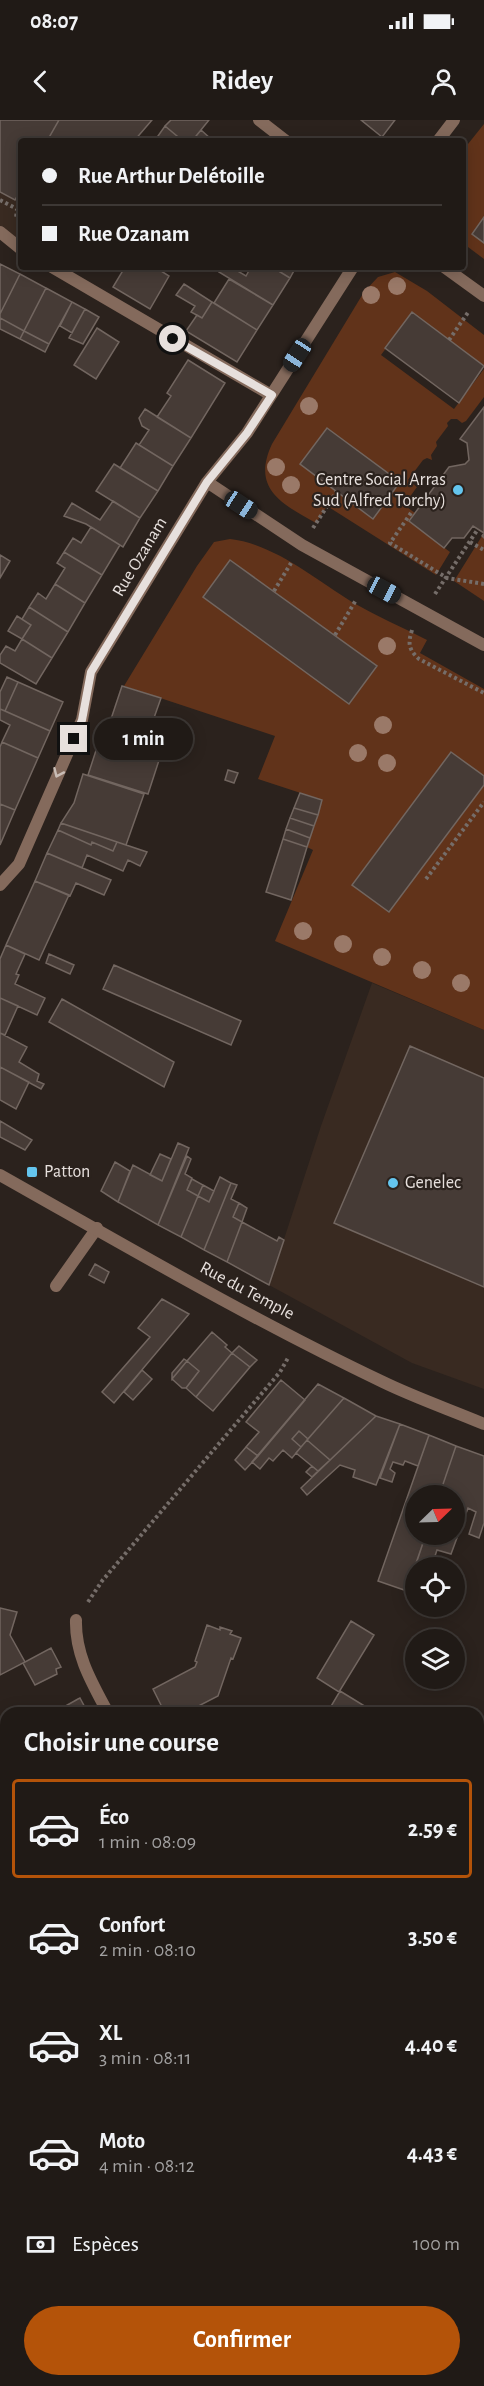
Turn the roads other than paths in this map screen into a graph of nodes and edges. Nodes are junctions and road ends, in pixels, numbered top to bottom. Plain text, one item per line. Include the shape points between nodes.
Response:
1 (259, 120) edge
2 (454, 120) edge
3 (282, 138) edge
4 (440, 138) edge
5 (0, 232) edge
6 (18, 247) edge
7 (57, 270) edge
8 (351, 270) edge
9 (448, 270) edge
10 (483, 295) edge
11 (272, 395) junction
12 (207, 482) junction
13 (484, 645) edge
14 (0, 885) edge
15 (0, 1175) edge
16 (97, 1228) junction
17 (56, 1286) dead end
18 (484, 1424) edge
19 (76, 1620) road end
20 (105, 1707) edge

1 - 3 street
2 - 4 street
5 - 6 street
7 - 11 street
8 - 11 street, Rue Ozanam
9 - 10 street
11 - 12 street, Rue Ozanam
12 - 13 street via 302,545
12 -> 14 street, Rue Ozanam via 91,672 82,720 19,864
15 - 16 street, Rue du Temple
16 - 17 street
16 - 18 street, Rue du Temple via 384,1383
19 - 20 street via 75,1638 84,1667

